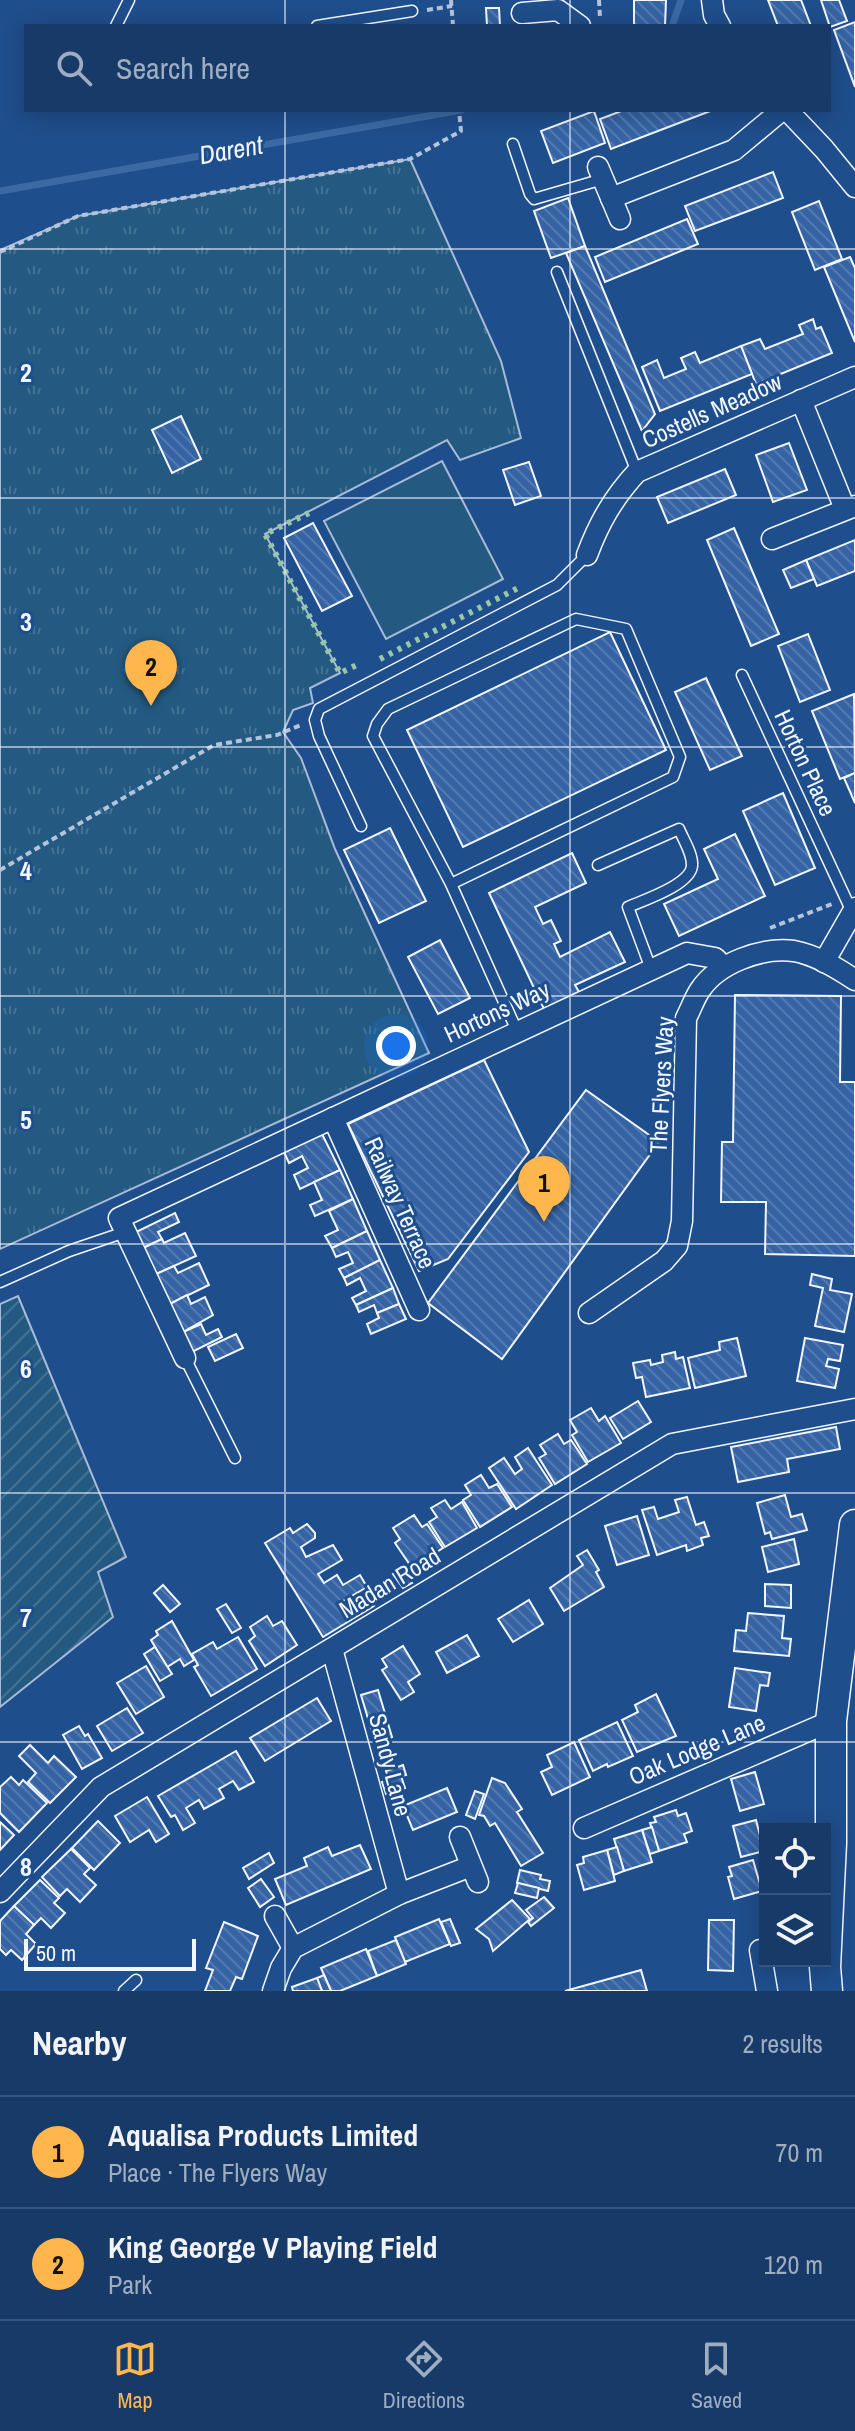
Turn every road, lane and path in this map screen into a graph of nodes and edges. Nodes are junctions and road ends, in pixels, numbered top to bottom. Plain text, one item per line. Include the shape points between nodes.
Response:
1 (129, 0) edge
2 (599, 0) edge
3 (712, 0) edge
4 (452, 3) edge
5 (412, 11) joint
6 (522, 13) dead end
7 (117, 24) edge
8 (330, 24) edge
9 (453, 24) edge
10 (577, 24) edge
11 (600, 24) edge
12 (719, 24) edge
13 (459, 112) edge
14 (782, 112) edge
15 (786, 112) edge
16 (513, 144) dead end
17 (604, 181) junction
18 (855, 187) edge
19 (620, 219) dead end
20 (0, 252) edge
21 (557, 272) dead end
22 (855, 377) edge
23 (801, 400) junction
24 (637, 472) junction
25 (850, 508) edge
26 (772, 539) dead end
27 (587, 555) joint
28 (742, 675) dead end
29 (315, 720) junction
30 (361, 826) dead end
31 (598, 865) dead end
32 (0, 870) edge
33 (451, 884) junction
34 (851, 906) edge
35 (767, 929) dead end
36 (824, 962) junction
37 (724, 967) junction
38 (651, 969) junction
39 (855, 980) edge
40 (517, 1031) junction
41 (333, 1118) junction
42 (122, 1225) junction
43 (0, 1282) edge
44 (419, 1310) dead end
45 (589, 1313) dead end
46 (185, 1358) joint
47 (855, 1409) edge
48 (235, 1458) dead end
49 (855, 1525) edge
50 (332, 1649) junction
51 (831, 1721) junction
52 (584, 1828) dead end
53 (460, 1837) dead end
54 (0, 1892) edge
55 (399, 1894) junction
56 (275, 1916) dead end
57 (293, 1948) junction
58 (763, 1967) edge
59 (136, 1980) dead end
60 (124, 1991) edge
61 (273, 1991) edge
62 (767, 1991) edge
63 (827, 1991) edge

1 - 7 lane
2 - 11 path
3 - 12 street
4 - 5 path
4 - 9 path
5 - 8 lane
6 - 10 street via 558,10
13 - 20 path via 461,131 410,159 78,216
14 - 17 street via 734,150
15 - 18 street
16 - 17 lane via 534,199
17 - 19 street
21 - 24 lane
22 - 23 street, Costells Meadow
23 - 24 street, Costells Meadow
23 - 25 street
24 - 27 street, Costells Meadow via 610,504
25 - 26 street
27 - 29 lane via 557,585 319,709
28 - 34 lane, Horton Place
29 - 30 lane
29 - 32 path via 277,735 214,745
31 - 38 lane via 679,829 691,856 687,877 628,907
33 - 33 lane via 673,777 680,757 626,629 576,619 388,709 377,724 373,736
33 - 40 lane
34 - 35 path
34 - 36 street
36 - 37 street, The Flyers Way via 794,951 772,952
36 - 39 street, The Flyers Way
37 - 38 street, Hortons Way via 715,958 687,953
37 - 45 street, The Flyers Way via 700,989 686,1018 682,1221 677,1246 664,1261
38 - 40 street, Hortons Way
40 - 41 street, Hortons Way
41 - 42 street, Hortons Way
41 - 44 street, Railway Terrace
42 - 43 lane
42 - 46 street
46 - 48 lane
47 - 50 street, Madan Road via 672,1444
49 - 51 street
50 - 54 street, Madan Road via 101,1787
50 - 55 street, Sandy Lane
51 - 52 street, Oak Lodge Lane
51 - 63 street
53 - 55 street via 474,1874
55 - 57 street
56 - 57 street
57 - 61 street
58 - 62 street
59 - 60 lane

